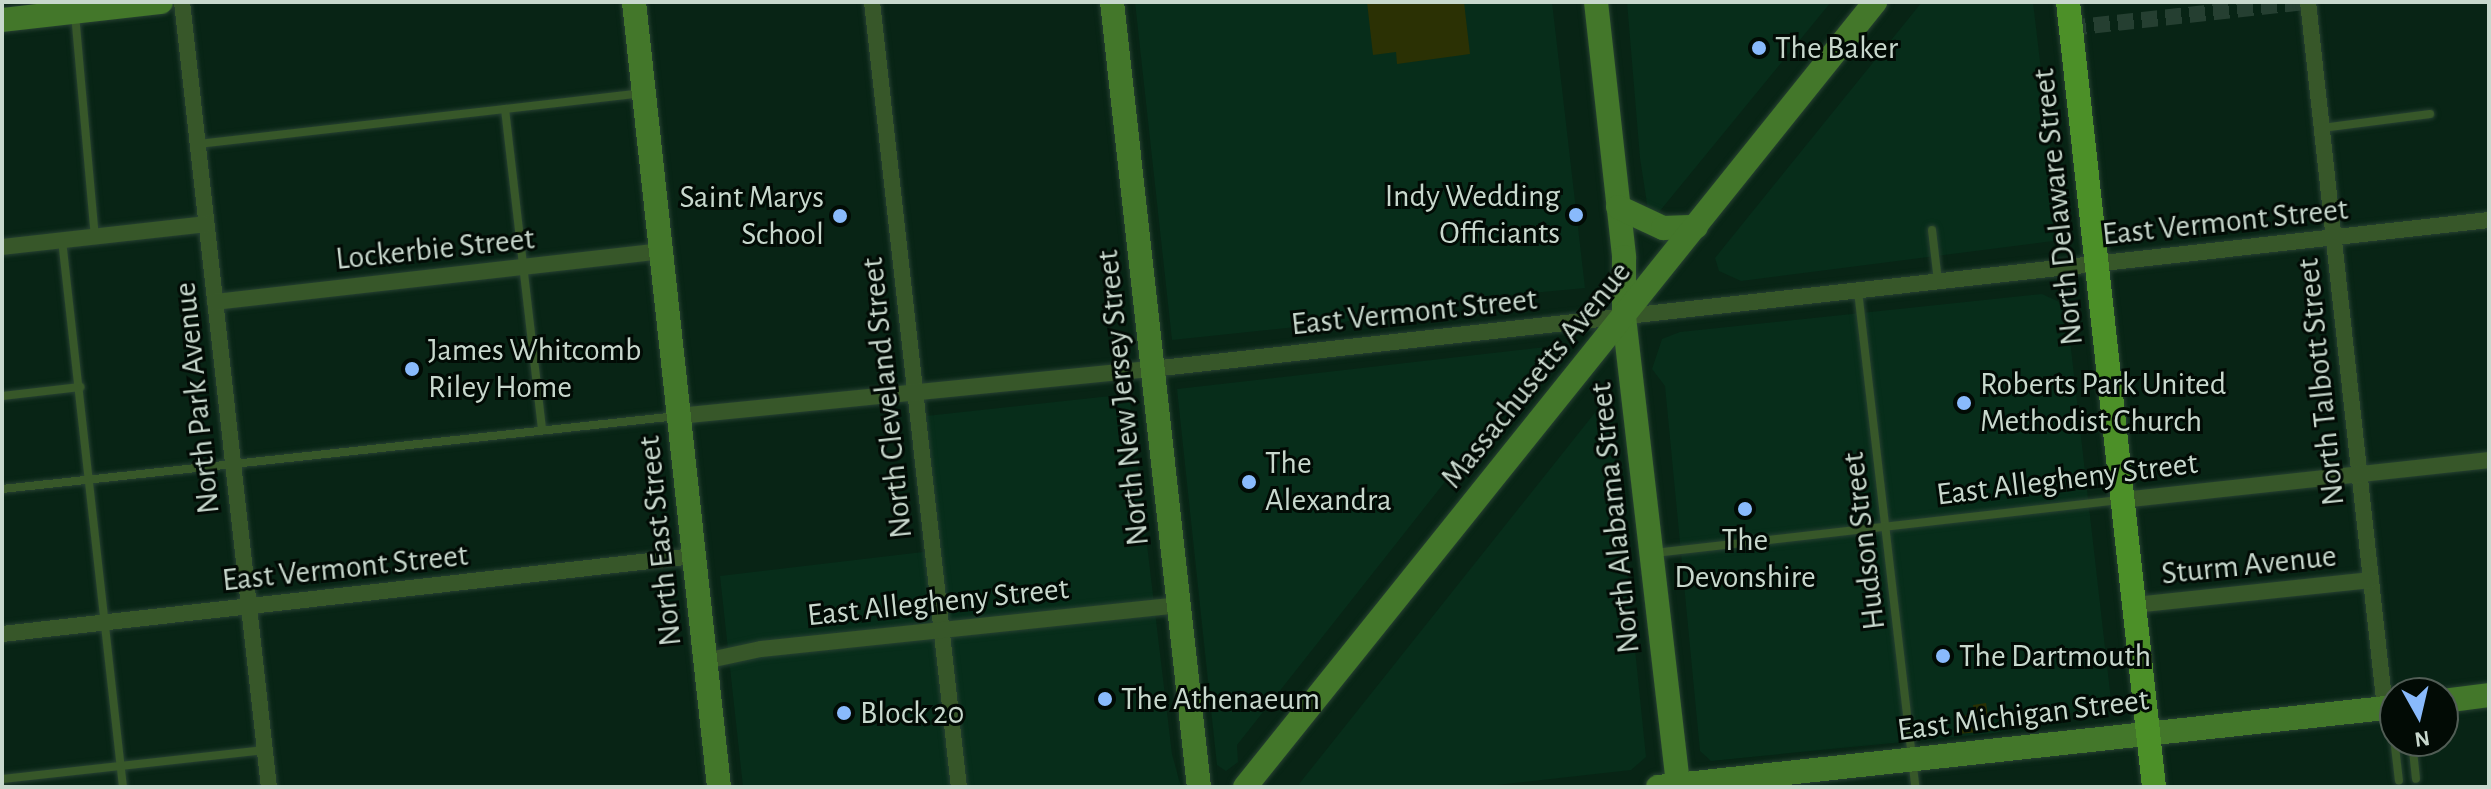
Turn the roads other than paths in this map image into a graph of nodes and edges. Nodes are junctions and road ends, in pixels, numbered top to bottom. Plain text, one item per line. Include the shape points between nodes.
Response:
1 (161, 2) edge
2 (182, 2) edge
3 (634, 2) edge
4 (872, 2) edge
5 (1112, 2) edge
6 (1596, 2) edge
7 (1875, 2) edge
8 (2068, 2) edge
9 (2308, 2) edge
10 (74, 7) edge
11 (2, 20) edge
12 (644, 93) junction
13 (505, 109) junction
14 (2430, 114) dead end
15 (2321, 128) junction
16 (198, 144) junction
17 (1618, 207) junction
18 (2489, 220) edge
19 (206, 224) junction
20 (1696, 227) junction
21 (1932, 230) dead end
22 (95, 237) junction
23 (2333, 238) junction
24 (62, 240) junction
25 (2, 247) edge
26 (661, 251) junction
27 (2096, 264) junction
28 (521, 267) junction
29 (1938, 282) junction
30 (1857, 290) junction
31 (215, 302) junction
32 (1624, 317) junction
33 (1152, 369) junction
34 (80, 387) junction
35 (915, 394) junction
36 (2, 396) edge
37 (679, 416) junction
38 (542, 430) junction
39 (2489, 460) edge
40 (233, 463) junction
41 (2359, 474) junction
42 (90, 479) junction
43 (2, 489) edge
44 (2122, 500) junction
45 (1887, 528) junction
46 (1651, 553) junction
47 (694, 556) junction
48 (2371, 580) junction
49 (1178, 605) junction
50 (2134, 605) junction
51 (249, 607) junction
52 (105, 622) junction
53 (941, 630) junction
54 (2, 634) edge
55 (705, 661) junction
56 (2386, 677) edge
57 (2489, 695) edge
58 (2459, 699) edge
59 (2379, 708) edge
60 (2148, 732) junction
61 (265, 750) junction
62 (2396, 757) edge
63 (2414, 757) edge
64 (1912, 761) junction
65 (120, 766) junction
66 (2, 779) edge
67 (2416, 779) dead end
68 (2399, 781) dead end
69 (1671, 786) edge
70 (123, 787) edge
71 (269, 787) edge
72 (719, 787) edge
73 (959, 787) edge
74 (1199, 787) edge
75 (1245, 787) edge
76 (1915, 787) edge
77 (2154, 787) edge

1 - 10 main road
2 - 16 street, North Park Avenue
3 - 12 main road, North East Street
4 - 35 street, North Cleveland Street
5 - 33 main road, North New Jersey Street
6 - 17 main road, North Alabama Street
7 - 20 main road, Massachusetts Avenue
8 - 27 main road, North Delaware Street
9 - 15 street, North Talbott Street
10 - 11 main road
10 - 22 lane
12 - 13 lane
12 - 26 main road, North East Street
13 - 16 lane
13 - 28 lane
14 - 15 lane
15 - 23 street, North Talbott Street
16 - 19 street, North Park Avenue
17 - 20 main road via 1663,228
17 - 32 main road, North Alabama Street
18 - 23 street, East Vermont Street
19 - 22 street
19 - 31 street, North Park Avenue
20 - 32 main road, Massachusetts Avenue
21 - 29 lane
22 - 24 street
23 - 27 street, East Vermont Street
23 - 41 street, North Talbott Street
24 - 25 street
24 - 34 lane
26 - 28 street, Lockerbie Street
26 - 37 main road, North East Street
27 - 29 street, East Vermont Street
27 - 44 main road, North Delaware Street
28 - 31 street, Lockerbie Street
28 - 38 lane
29 - 30 street, East Vermont Street
30 - 32 street, East Vermont Street
30 - 45 lane, Hudson Street
31 - 40 street, North Park Avenue
32 - 33 street, East Vermont Street
32 - 46 main road, North Alabama Street
32 - 75 main road, Massachusetts Avenue
33 - 35 street, East Vermont Street
33 - 49 main road, North New Jersey Street
34 - 36 lane
34 - 42 lane
35 - 37 street, East Vermont Street
35 - 53 street, North Cleveland Street
37 - 38 lane
37 - 47 main road, North East Street
38 - 40 lane
39 - 41 street, East Allegheny Street
40 - 42 lane
40 - 51 street, North Park Avenue
41 - 44 street, East Allegheny Street
41 - 48 street, North Talbott Street
42 - 43 lane
42 - 52 lane
44 - 45 lane, East Allegheny Street
44 - 50 main road, North Delaware Street
45 - 46 lane, East Allegheny Street
45 - 64 lane, Hudson Street
46 - 69 main road, North Alabama Street
47 - 51 street, East Vermont Street
47 - 55 main road, North East Street
48 - 50 street, Sturm Avenue
48 - 56 street, North Talbott Street
49 - 53 street, East Allegheny Street
49 - 74 main road, North New Jersey Street
50 - 60 main road, North Delaware Street
51 - 52 street, East Vermont Street
51 - 61 street, North Park Avenue
52 - 54 street, East Vermont Street
52 - 65 lane
53 - 55 street, East Allegheny Street via 761,649
53 - 73 street, North Cleveland Street
55 - 72 main road, North East Street
57 - 58 main road
59 - 60 main road, East Michigan Street
60 - 64 main road, East Michigan Street
60 - 77 main road, North Delaware Street
61 - 65 lane
61 - 71 street, North Park Avenue
62 - 68 lane
63 - 67 lane
64 - 69 main road, East Michigan Street
64 - 76 lane, Hudson Street
65 - 66 lane
65 - 70 lane

